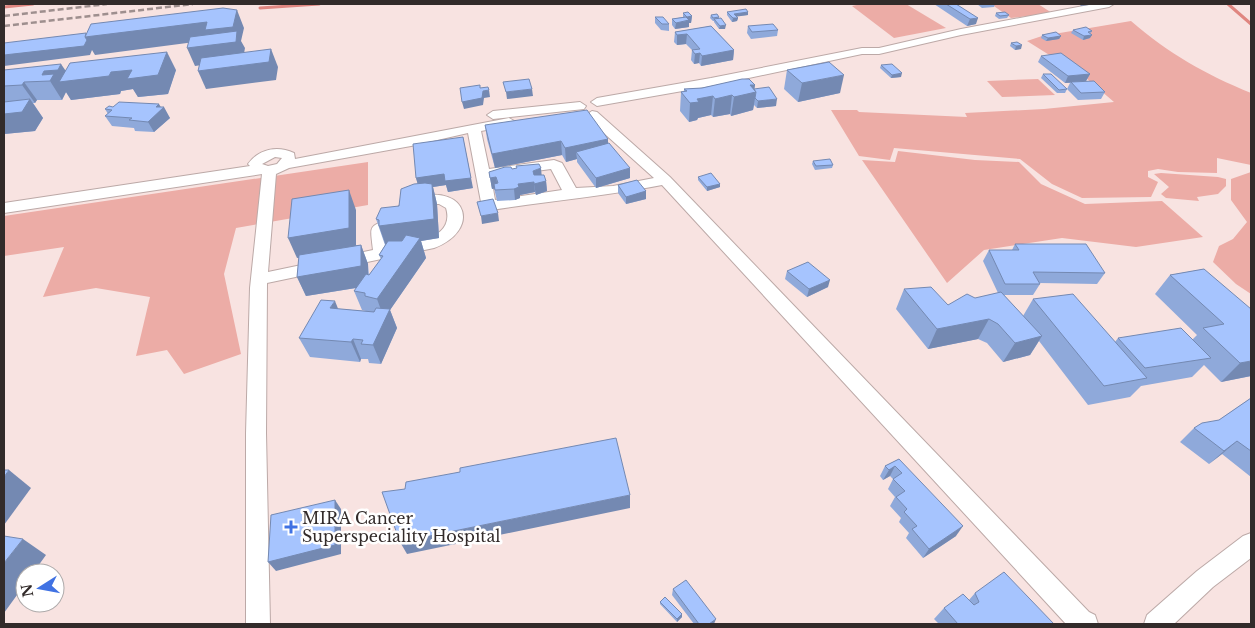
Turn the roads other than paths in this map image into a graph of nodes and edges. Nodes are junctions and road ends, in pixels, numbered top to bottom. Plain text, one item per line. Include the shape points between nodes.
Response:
1 (1110, 4) edge
2 (879, 51) junction
3 (829, 58) junction
4 (839, 68) junction
5 (715, 87) junction
6 (591, 110) junction
7 (474, 128) junction
8 (410, 137) junction
9 (272, 163) junction
10 (483, 174) junction
11 (665, 180) junction
12 (571, 193) junction
13 (4, 197) edge
14 (4, 208) edge
15 (381, 254) junction
16 (259, 280) junction
17 (1251, 544) edge
18 (258, 624) edge
19 (1086, 624) edge
20 (1156, 624) edge

1 - 2 street
2 - 3 street
2 - 4 street via 872,62
3 - 4 street
3 - 5 street
4 - 5 street
5 - 6 street
6 - 7 street
6 - 8 street via 499,114
6 - 11 street
7 - 8 street
7 - 10 street
8 - 9 street
9 - 13 street
9 - 14 street
9 - 16 street
10 - 12 street via 554,164
10 - 12 street via 488,202 492,205
11 - 12 street via 613,190
11 - 19 street
15 - 15 street via 443,239 454,225 453,207 449,202 435,199 407,204 400,221 378,229
15 - 16 street
16 - 18 street via 256,433
17 - 20 street via 1205,579

